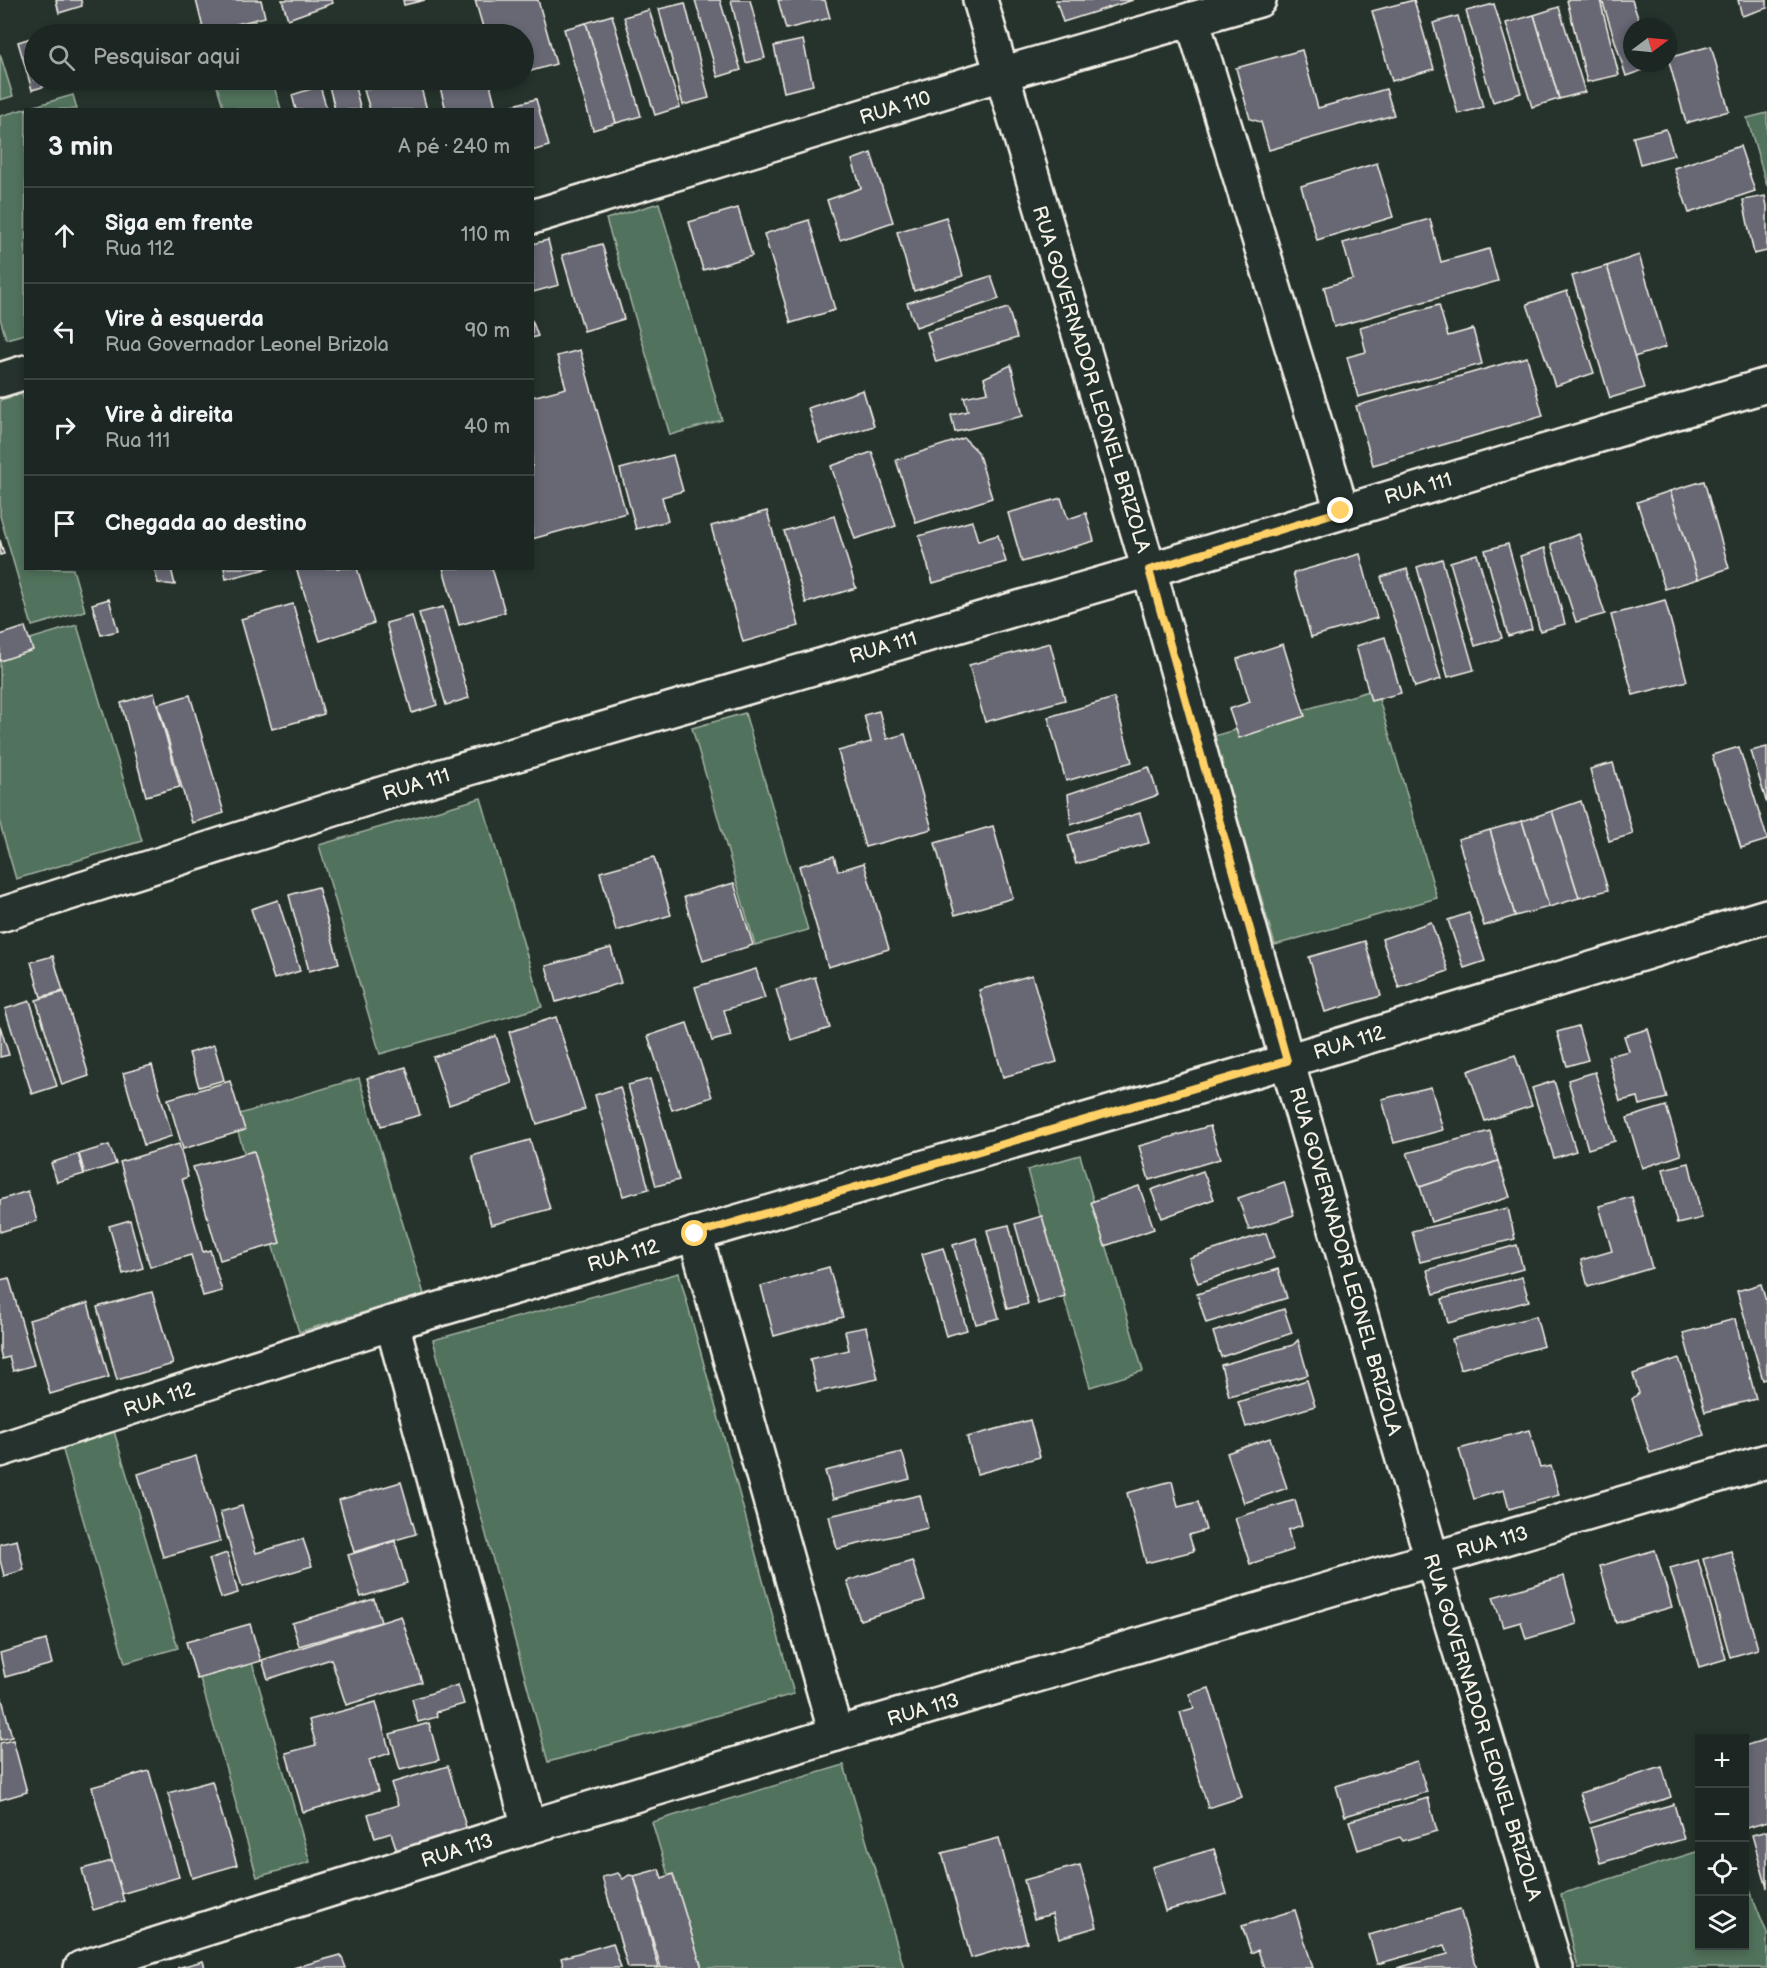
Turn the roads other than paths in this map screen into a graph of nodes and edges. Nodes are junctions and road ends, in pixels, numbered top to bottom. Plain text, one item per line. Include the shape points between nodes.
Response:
1 (980, 0) edge
2 (1259, 0) edge
3 (1192, 19) junction
4 (1001, 74) junction
5 (534, 216) edge
6 (24, 373) edge
7 (0, 380) edge
8 (1767, 385) edge
9 (1341, 511) junction
10 (1149, 570) junction
11 (0, 915) edge
12 (1767, 916) edge
13 (1287, 1061) junction
14 (695, 1234) junction
15 (392, 1323) junction
16 (0, 1450) edge
17 (1767, 1461) edge
18 (1432, 1559) junction
19 (836, 1734) junction
20 (529, 1827) junction
21 (81, 1968) edge
22 (1556, 1968) edge

1 - 4 street, RUA GOVERNADOR LEONEL BRIZOLA
2 - 3 street, RUA 110
3 - 4 street, RUA 110
3 - 9 street
4 - 5 street, RUA 110
4 - 10 street, RUA GOVERNADOR LEONEL BRIZOLA
6 - 7 street
8 - 9 street, RUA 111
9 - 10 street, RUA 111
10 - 11 street, RUA 111 via 394,790
10 - 13 street, RUA GOVERNADOR LEONEL BRIZOLA
12 - 13 street, RUA 112
13 - 14 street, RUA 112
13 - 18 street, RUA GOVERNADOR LEONEL BRIZOLA
14 - 15 street, RUA 112
14 - 19 street
15 - 16 street, RUA 112
15 - 20 street
17 - 18 street, RUA 113
18 - 19 street, RUA 113
18 - 22 street, RUA GOVERNADOR LEONEL BRIZOLA
19 - 20 street, RUA 113
20 - 21 street, RUA 113

